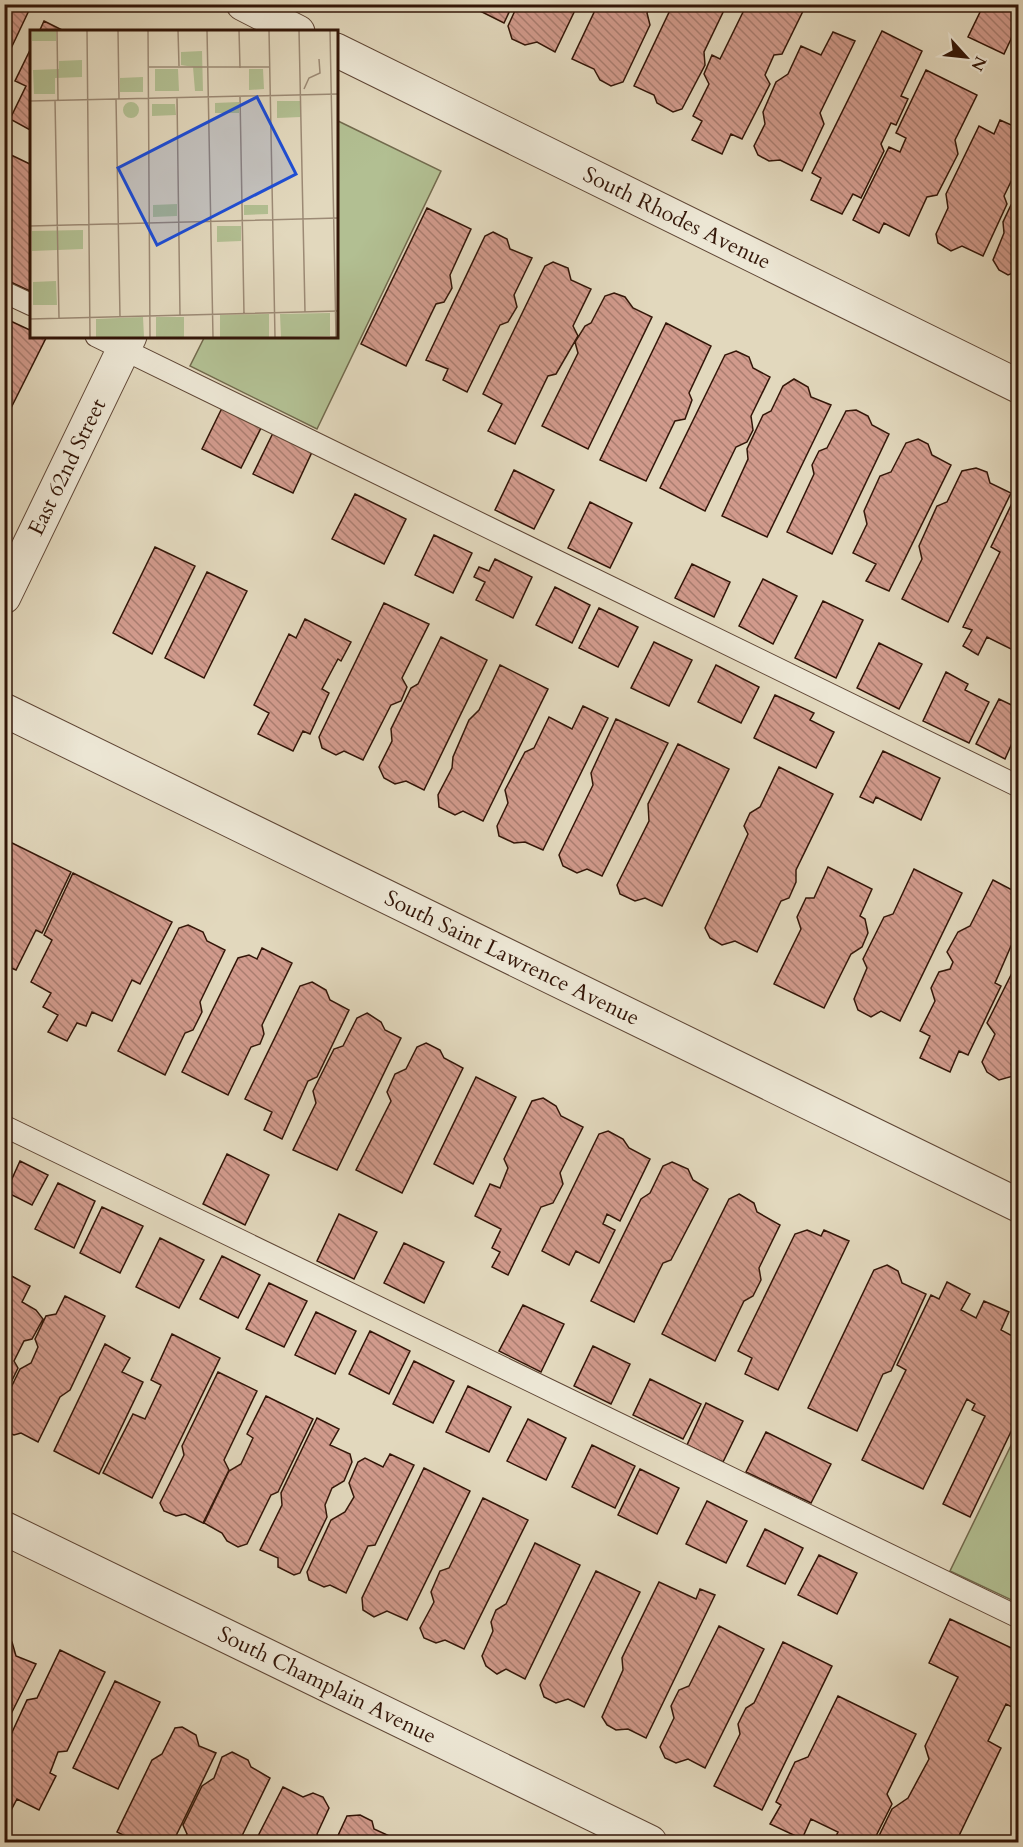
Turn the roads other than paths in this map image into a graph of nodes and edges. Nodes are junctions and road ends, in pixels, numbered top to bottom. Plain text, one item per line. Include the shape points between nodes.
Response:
1 (243, 4) edge
2 (286, 23) edge
3 (338, 51) edge
4 (4, 291) edge
5 (30, 304) edge
6 (117, 340) edge
7 (1018, 386) edge
8 (4, 597) edge
9 (4, 710) edge
10 (1018, 786) edge
11 (4, 1126) edge
12 (1018, 1205) edge
13 (4, 1528) edge
14 (1018, 1617) edge
15 (650, 1842) edge

1 - 2 street
3 - 7 street, South Rhodes Avenue
4 - 5 lane
6 - 8 street, East 62nd Street
6 - 10 lane
9 - 12 street, South Saint Lawrence Avenue
11 - 14 lane
13 - 15 street, South Champlain Avenue

